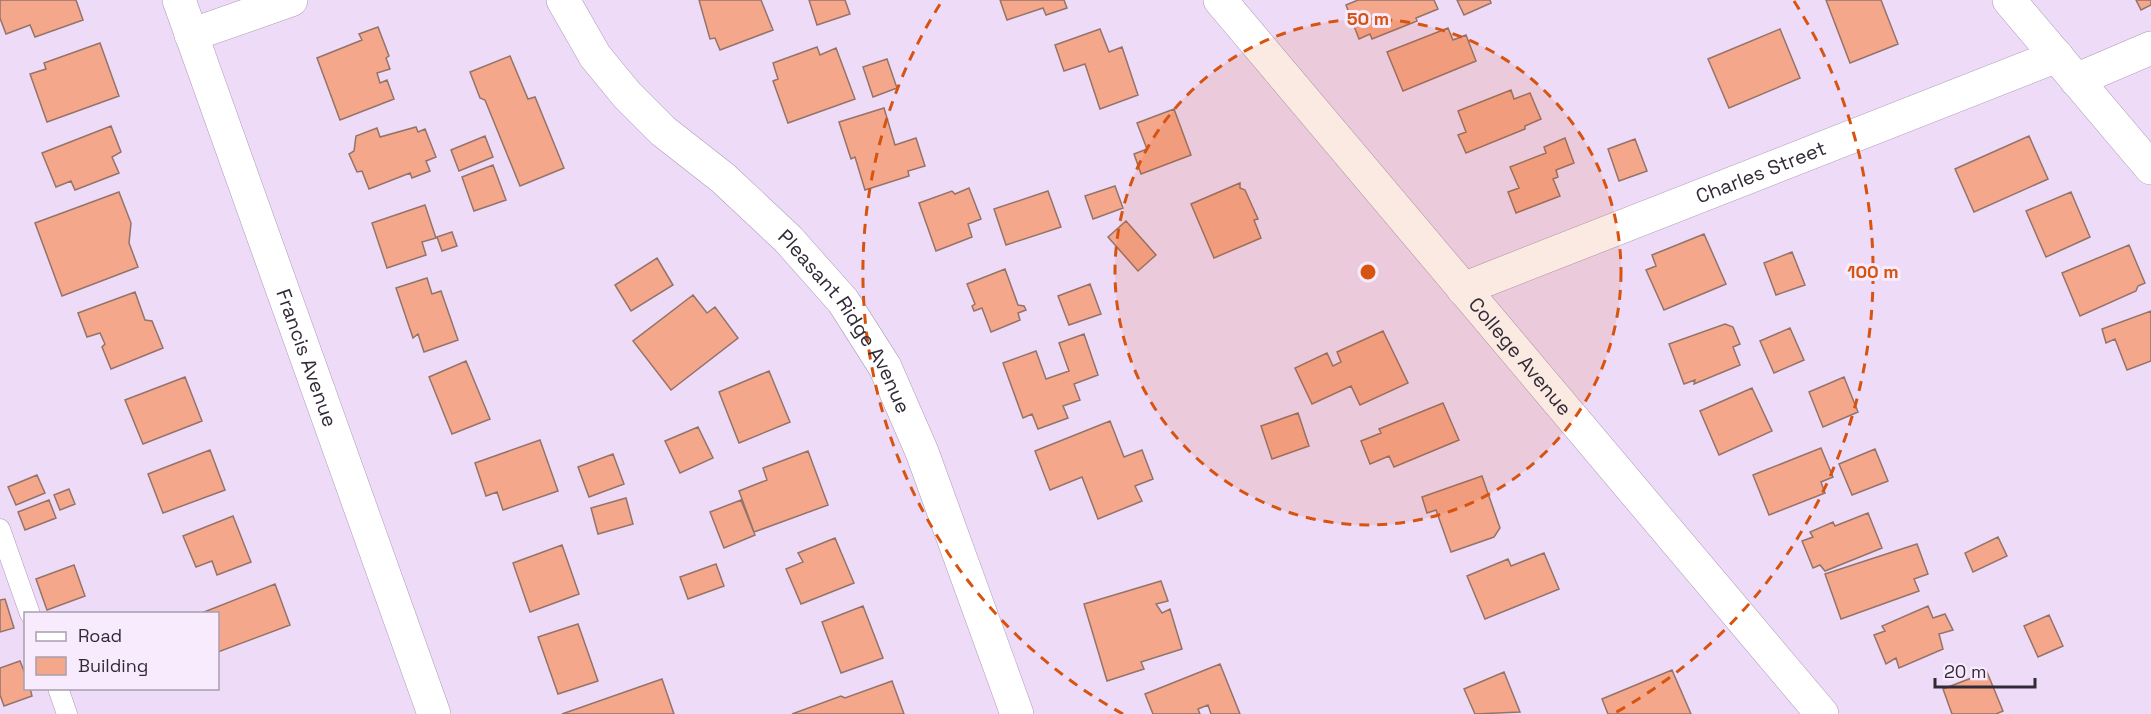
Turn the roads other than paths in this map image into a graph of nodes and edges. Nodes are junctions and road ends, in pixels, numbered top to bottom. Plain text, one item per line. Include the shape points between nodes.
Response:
1 (179, 0) edge
2 (291, 0) edge
3 (563, 0) edge
4 (1220, 0) edge
5 (2009, 0) edge
6 (191, 35) junction
7 (2151, 48) edge
8 (2067, 68) junction
9 (2151, 168) edge
10 (1463, 289) junction
11 (0, 530) edge
12 (29, 612) edge
13 (59, 690) edge
14 (67, 714) edge
15 (434, 714) edge
16 (1017, 714) edge
17 (1822, 714) edge

1 - 6 street, Francis Avenue
2 - 6 street
3 - 16 street, Pleasant Ridge Avenue via 595,56 627,95 663,131 723,178 788,238 843,301 879,357 922,452
4 - 10 street, College Avenue
5 - 8 street
6 - 15 street, Francis Avenue
7 - 8 street, Charles Street
8 - 9 street
8 - 10 street, Charles Street
10 - 17 street, College Avenue
11 - 12 lane
13 - 14 lane

